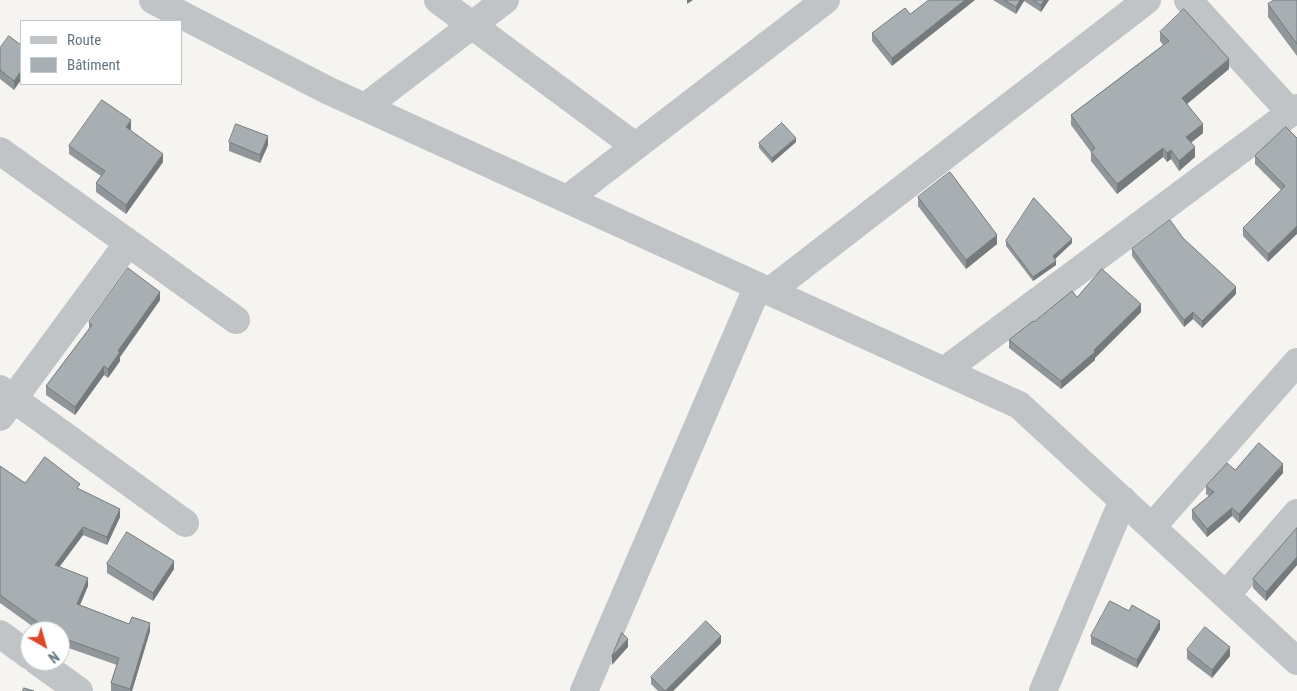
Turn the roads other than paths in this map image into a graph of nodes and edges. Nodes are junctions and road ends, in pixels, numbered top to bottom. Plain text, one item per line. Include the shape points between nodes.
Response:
1 (153, 0) edge
2 (438, 0) edge
3 (505, 0) edge
4 (826, 0) edge
5 (1147, 0) edge
6 (1188, 0) edge
7 (472, 25) junction
8 (365, 108) junction
9 (1294, 111) edge
10 (635, 146) junction
11 (0, 151) edge
12 (567, 199) junction
13 (128, 243) junction
14 (764, 288) junction
15 (236, 320) dead end
16 (1297, 362) edge
17 (944, 371) junction
18 (4, 402) edge
19 (1122, 500) junction
20 (1297, 513) edge
21 (185, 523) dead end
22 (1152, 527) junction
23 (1226, 596) junction
24 (0, 634) edge
25 (20, 649) edge
26 (1297, 661) edge
27 (51, 671) edge
28 (79, 691) edge
29 (584, 691) edge
30 (1043, 691) edge

1 - 8 street
2 - 7 street
3 - 7 street
4 - 10 street
5 - 14 street
6 - 9 street
7 - 8 street
7 - 10 street
8 - 12 street
9 - 17 street
10 - 12 street
11 - 13 street
12 - 14 street
13 - 15 street
13 - 18 street
14 - 17 street
14 - 29 street
16 - 22 street
17 - 19 street via 1019,405
18 - 21 street
19 - 22 street
19 - 30 street
20 - 23 street
22 - 23 street
23 - 26 street
24 - 25 street
27 - 28 street

